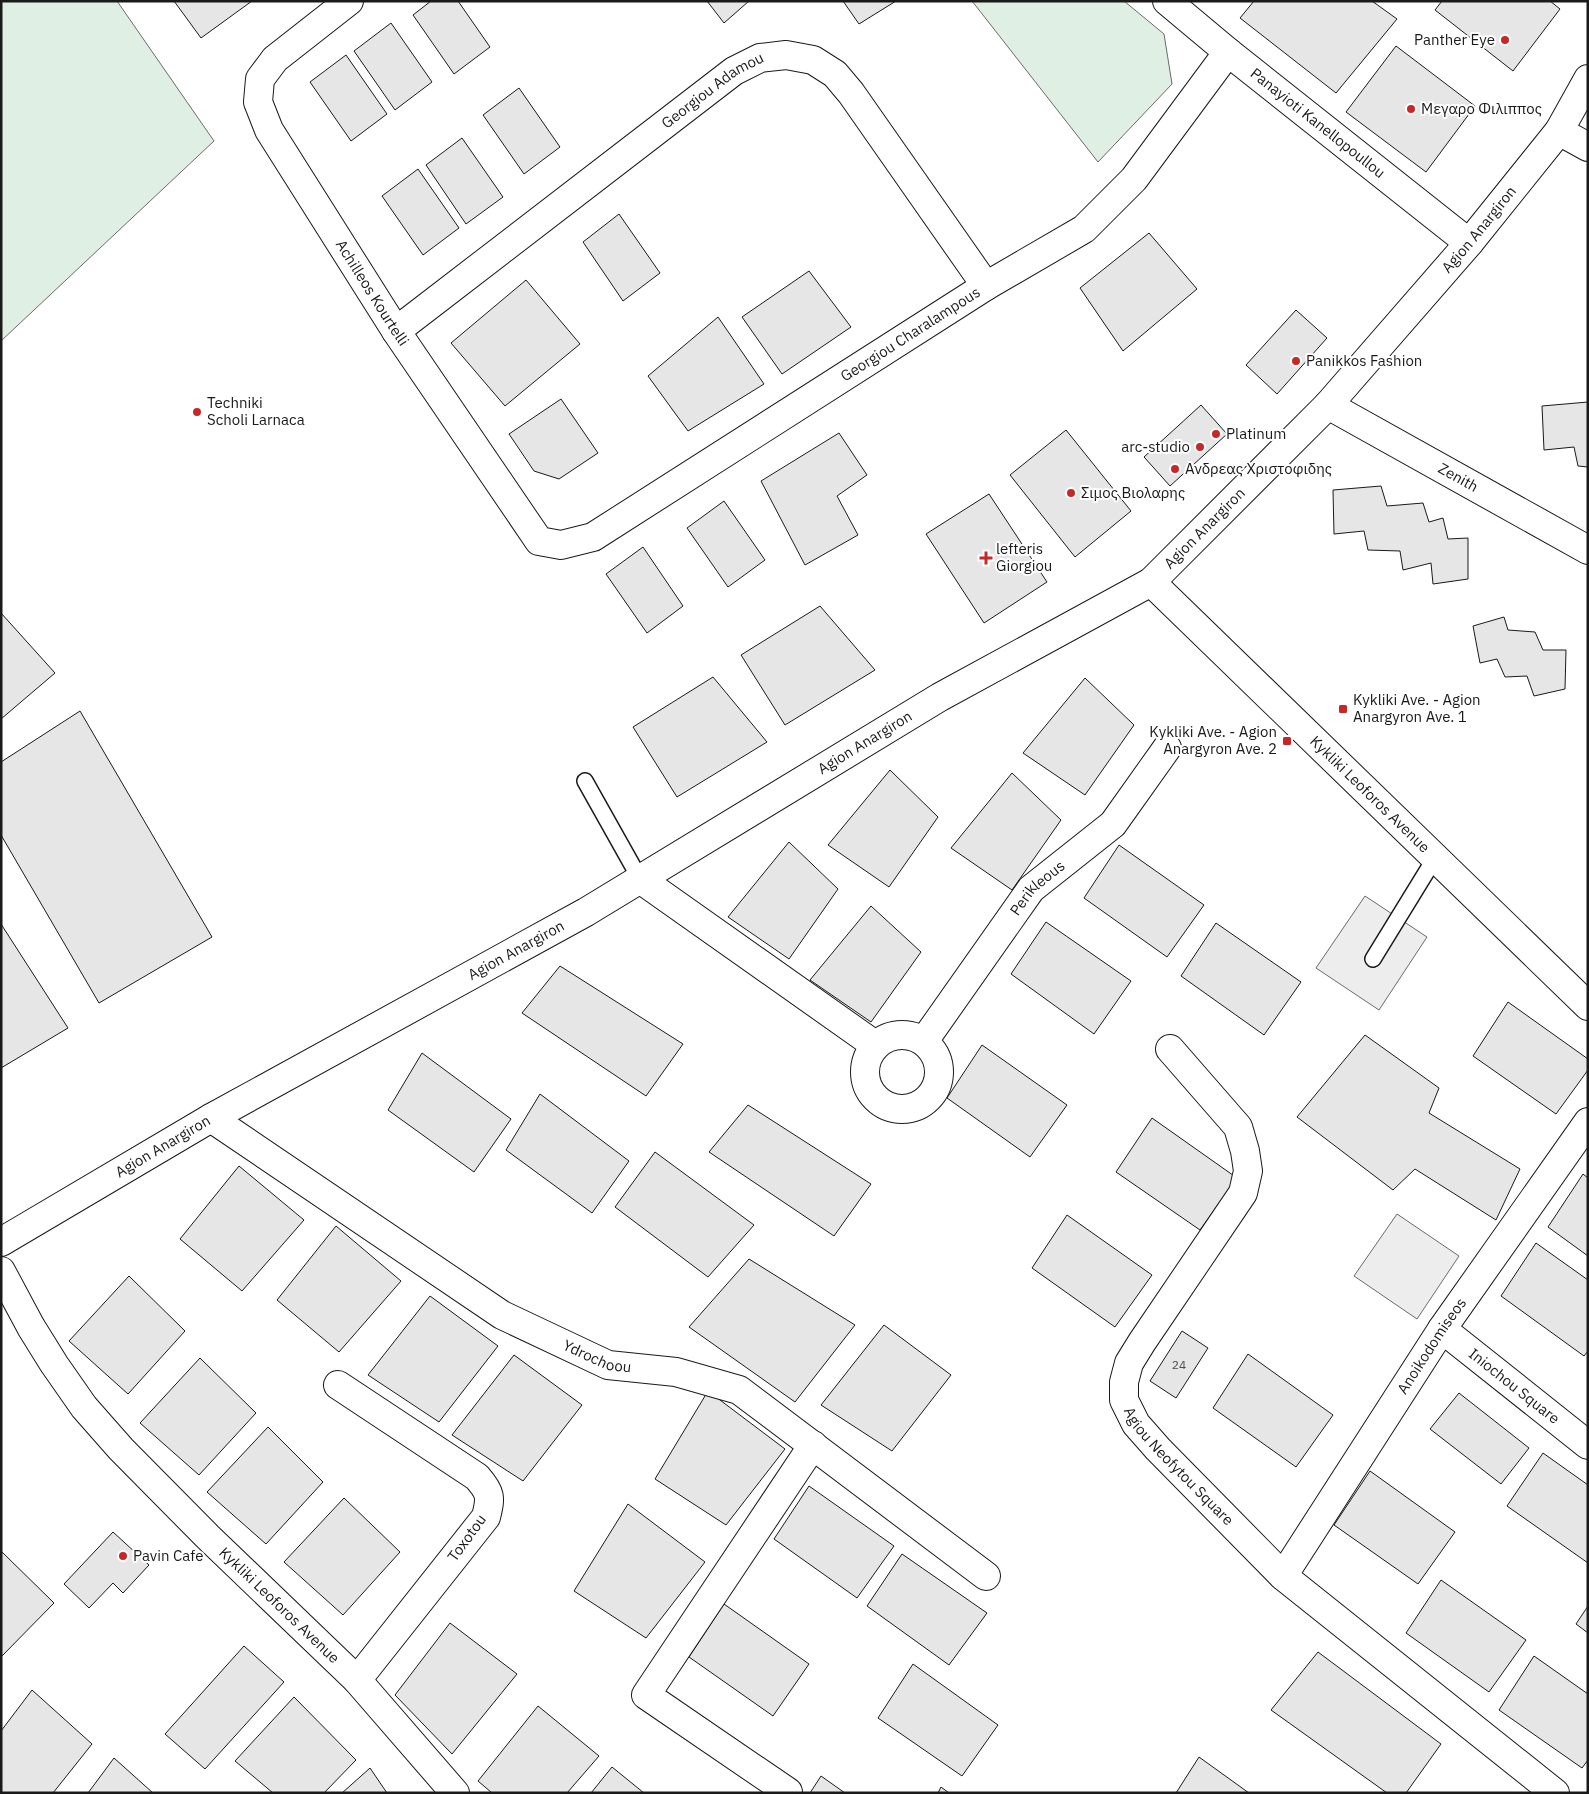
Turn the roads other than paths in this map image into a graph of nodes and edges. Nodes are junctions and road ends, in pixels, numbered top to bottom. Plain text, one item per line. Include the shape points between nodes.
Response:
1 (349, 1) edge
2 (1167, 1) edge
3 (1228, 52) junction
4 (1588, 79) edge
5 (1559, 131) junction
6 (1588, 148) edge
7 (1469, 243) junction
8 (986, 286) junction
9 (396, 331) junction
10 (1328, 405) junction
11 (539, 541) joint
12 (1588, 550) edge
13 (1150, 582) junction
14 (1167, 748) dead end
15 (585, 781) dead end
16 (1435, 858) junction
17 (640, 879) junction
18 (1373, 959) dead end
19 (1588, 1006) edge
20 (924, 1041) junction
21 (875, 1045) junction
22 (1170, 1049) dead end
23 (211, 1118) junction
24 (1588, 1122) edge
25 (1, 1242) edge
26 (1, 1271) edge
27 (1442, 1329) junction
28 (338, 1385) dead end
29 (813, 1445) junction
30 (1588, 1445) edge
31 (986, 1576) dead end
32 (1283, 1576) junction
33 (357, 1680) junction
34 (788, 1792) edge
35 (455, 1793) edge
36 (1555, 1793) edge

1 - 9 street, Achilleos Kourtelli via 275,58 260,79 258,102 269,130
2 - 3 street, Panayioti Kanellopoullou
3 - 7 street, Panayioti Kanellopoullou
3 - 8 street, Georgiou Charalampous via 1134,179 1084,229
4 - 5 street, Agion Anargiron
5 - 6 street
5 - 7 street, Agion Anargiron
7 - 10 street, Agion Anargiron
8 - 9 street, Georgiou Adamou via 836,74 813,60 786,55 760,58 734,71
8 - 11 street, Georgiou Charalampous via 592,537 561,545
9 - 11 street, Achilleos Kourtelli
10 - 12 street, Zenith
10 - 13 street, Agion Anargiron
13 - 16 street, Kykliki Leoforos Avenue
13 - 17 street, Agion Anargiron via 940,697
14 - 20 street, Perikleous via 1113,824 1030,890
15 - 17 lane
16 - 18 lane
16 - 19 street, Kykliki Leoforos Avenue
17 - 21 street
17 - 23 street, Agion Anargiron via 586,912
20 - 21 street via 898,1034
20 - 21 street via 937,1059 938,1082 925,1102 903,1109 880,1102 865,1081 864,1068
22 - 32 street, Agiou Neofytou Square via 1238,1127 1248,1171 1243,1192 1129,1364 1124,1400 1136,1424 1158,1449
23 - 25 street, Agion Anargiron
23 - 29 street, Ydrochoou via 502,1315 608,1365 676,1372 739,1390
24 - 27 street, Anoikodomiseos
26 - 33 street, Kykliki Leoforos Avenue via 30,1327 84,1407 208,1537
27 - 30 street, Iniochou Square
27 - 32 street, Anoikodomiseos
28 - 33 street, Toxotou via 477,1477 488,1490 490,1501 486,1517
29 - 31 street, Ydrochoou
29 - 34 street via 646,1695
32 - 36 street, Agiou Neofytou Square
33 - 35 street, Kykliki Leoforos Avenue

